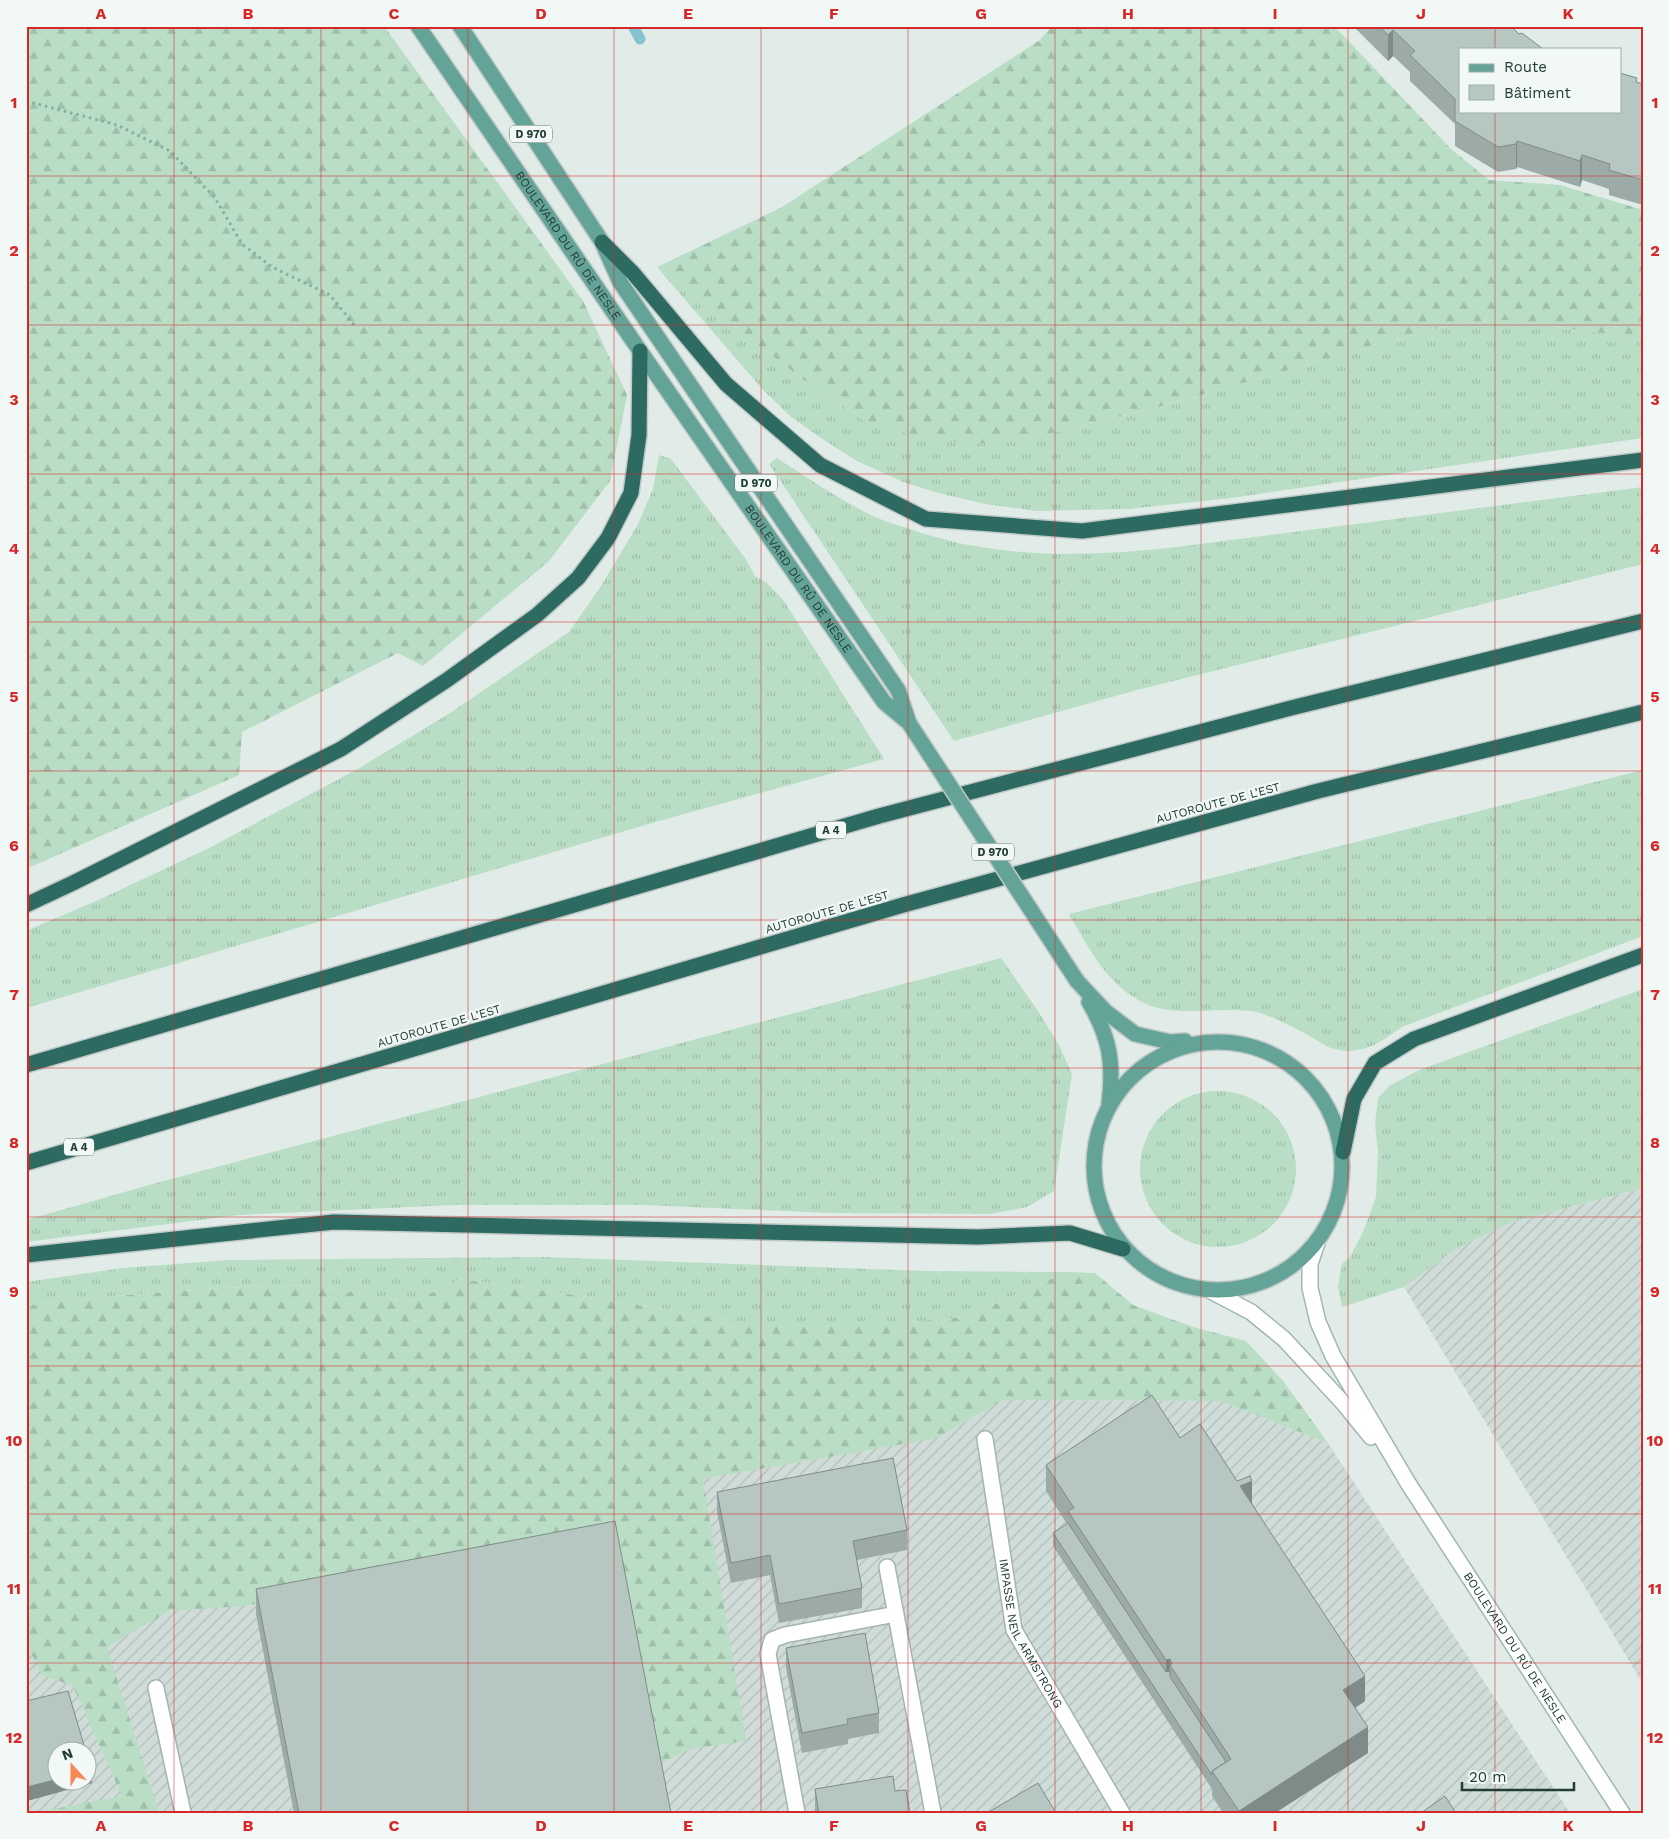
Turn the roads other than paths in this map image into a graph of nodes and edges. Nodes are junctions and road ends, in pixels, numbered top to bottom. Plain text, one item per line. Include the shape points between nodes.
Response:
1 (418, 26) edge
2 (460, 26) edge
3 (602, 242) junction
4 (640, 351) junction
5 (1643, 460) edge
6 (1643, 621) edge
7 (1643, 712) edge
8 (909, 723) junction
9 (26, 905) edge
10 (1643, 955) edge
11 (1078, 981) junction
12 (1207, 1041) junction
13 (26, 1066) edge
14 (1109, 1104) junction
15 (1343, 1152) junction
16 (26, 1163) edge
17 (1317, 1243) junction
18 (1123, 1248) junction
19 (26, 1255) edge
20 (1211, 1291) junction
21 (985, 1439) dead end
22 (1408, 1483) junction
23 (887, 1567) dead end
24 (896, 1614) junction
25 (156, 1688) dead end
26 (183, 1813) edge
27 (797, 1813) edge
28 (933, 1813) edge
29 (1122, 1813) edge
30 (1622, 1813) edge

1 - 4 main road, BOULEVARD DU RÛ DE NESLE / D 970
2 - 3 main road, D 970
3 - 5 highway via 726,384 820,465 926,519 1082,531
3 - 8 main road, D 970 via 620,282 898,690
4 - 8 main road, BOULEVARD DU RÛ DE NESLE / D 970 via 884,702
4 - 9 highway via 639,436 631,493 608,538 578,578 537,614 447,680 341,749
6 - 13 highway, A 4 via 1291,708 879,816
7 - 16 highway, AUTOROUTE DE L’EST / A 4 via 1318,791 912,903
8 - 11 main road, BOULEVARD DU RÛ DE NESLE / D 970, bridge
10 - 15 highway via 1414,1039 1375,1063 1354,1099
11 - 12 main road, BOULEVARD DU RÛ DE NESLE / D 970 via 1106,1012 1135,1034 1170,1042
11 - 14 main road, BOULEVARD DU RÛ DE NESLE / D 970 via 1099,1019 1110,1050 1112,1080
12 - 14 main road, BOULEVARD DU RÛ DE NESLE via 1168,1051 1134,1072
12 - 15 main road, BOULEVARD DU RÛ DE NESLE via 1246,1044 1282,1058 1311,1082 1332,1115
14 - 18 main road, BOULEVARD DU RÛ DE NESLE via 1097,1132 1092,1163 1095,1194 1106,1223
15 - 17 main road, BOULEVARD DU RÛ DE NESLE via 1342,1184 1333,1215
17 - 20 main road, BOULEVARD DU RÛ DE NESLE via 1287,1270 1251,1286
17 - 22 main road, BOULEVARD DU RÛ DE NESLE via 1310,1264 1310,1288 1318,1322 1333,1356
18 - 19 highway via 1070,1233 978,1237 334,1222
18 - 20 main road, BOULEVARD DU RÛ DE NESLE via 1156,1274 1178,1284
20 - 22 main road, BOULEVARD DU RÛ DE NESLE via 1251,1312 1284,1340 1345,1405
21 - 29 main road, IMPASSE NEIL ARMSTRONG via 1014,1630
22 - 30 main road, BOULEVARD DU RÛ DE NESLE
23 - 24 main road
24 - 27 main road via 772,1640 768,1654
24 - 28 main road
25 - 26 main road

